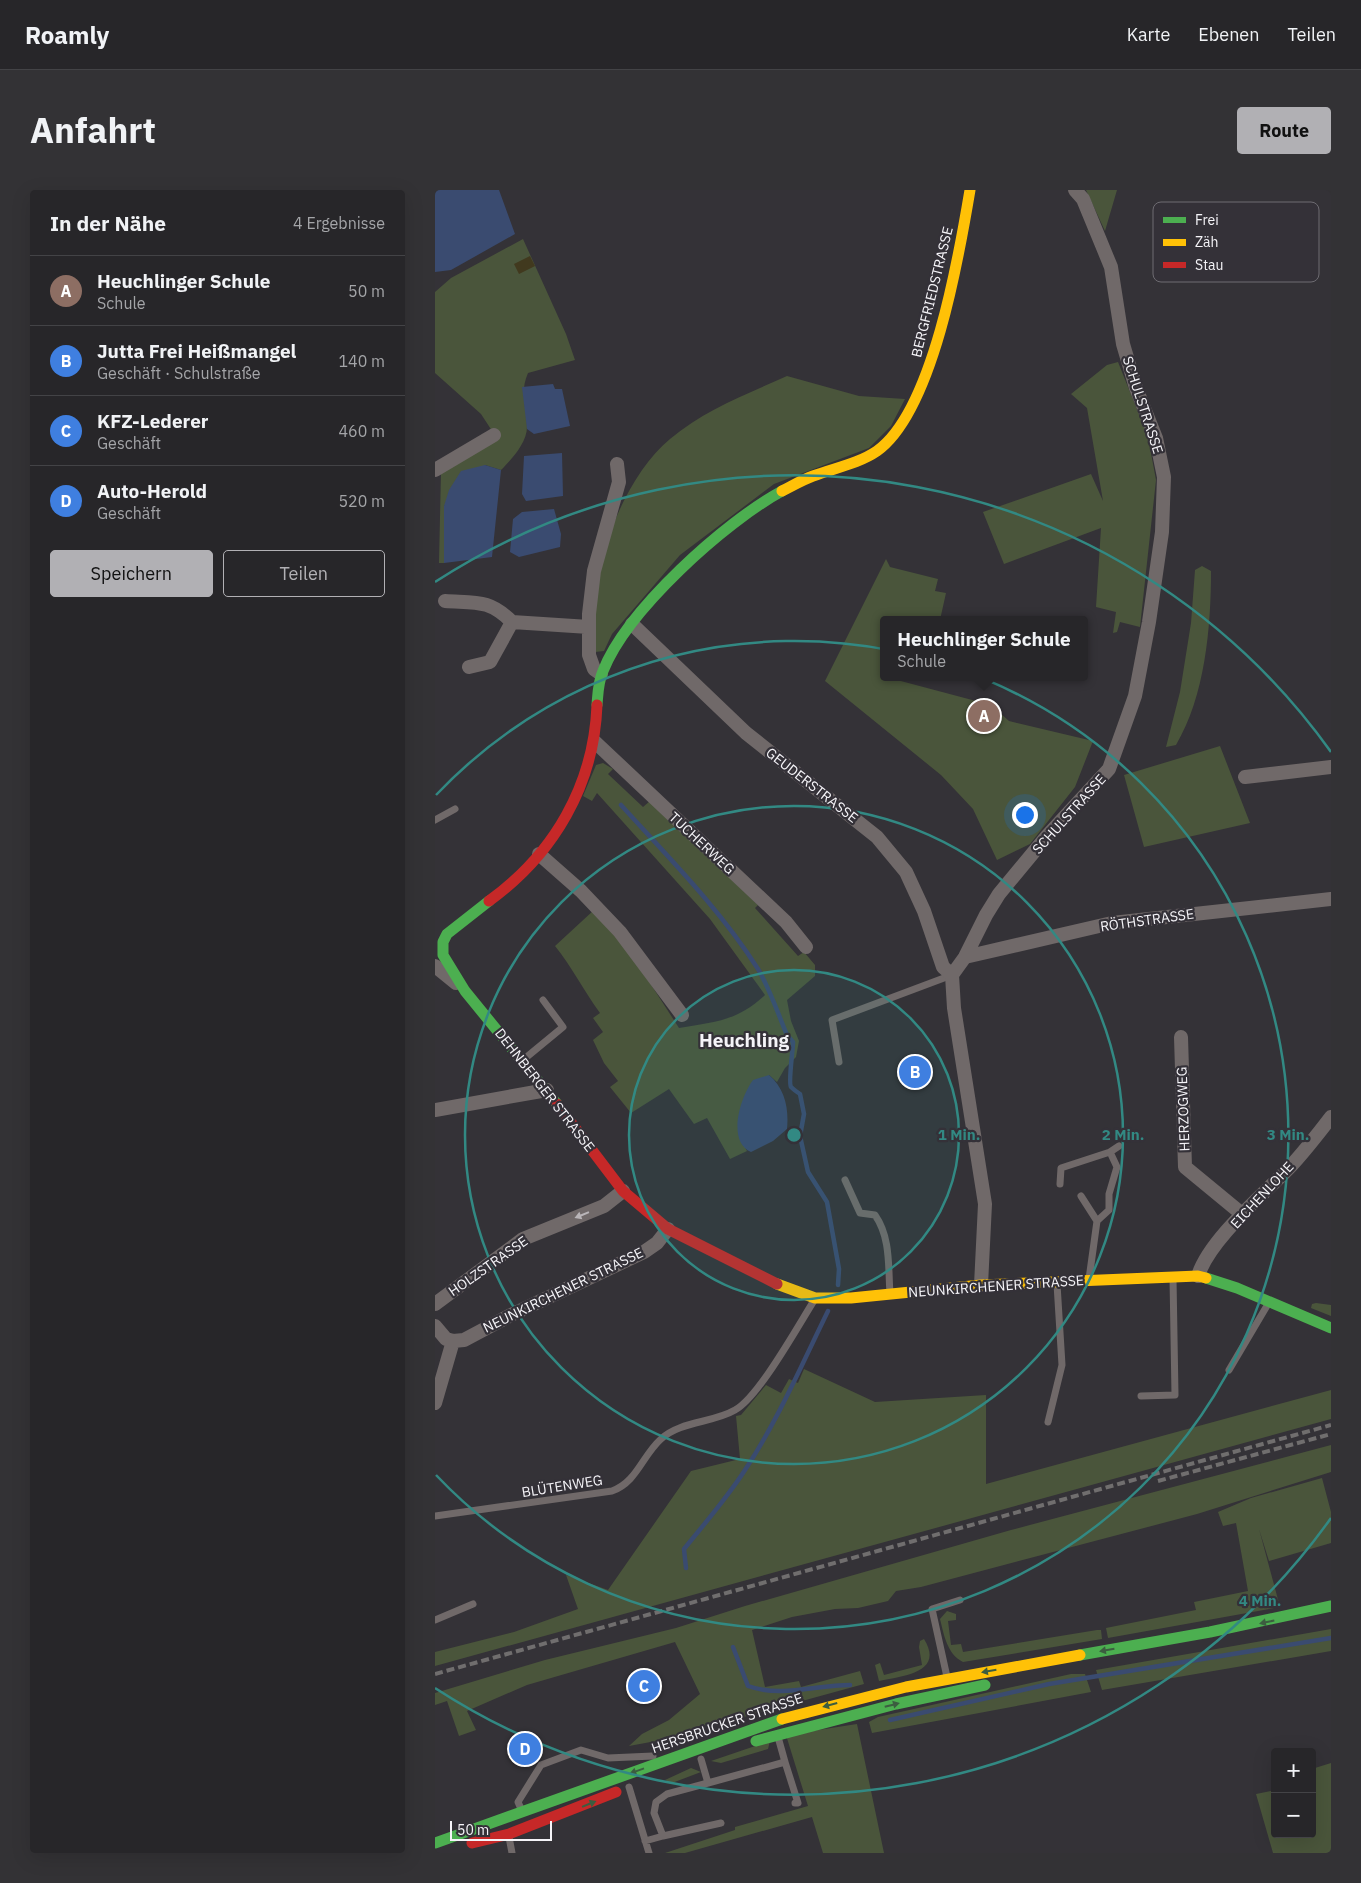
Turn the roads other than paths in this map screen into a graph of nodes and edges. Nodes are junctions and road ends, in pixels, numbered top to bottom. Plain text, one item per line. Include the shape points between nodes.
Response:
1 (970, 190) edge
2 (1075, 190) edge
3 (495, 435) dead end
4 (617, 464) dead end
5 (435, 470) edge
6 (445, 600) dead end
7 (512, 622) junction
8 (632, 624) junction
9 (589, 627) junction
10 (469, 667) dead end
11 (601, 674) junction
12 (595, 742) junction
13 (1331, 766) edge
14 (1245, 777) dead end
15 (455, 809) dead end
16 (435, 820) edge
17 (539, 854) junction
18 (1331, 899) edge
19 (441, 933) edge
20 (806, 947) dead end
21 (965, 957) junction
22 (435, 966) edge
23 (952, 975) junction
24 (465, 991) junction
25 (543, 1000) dead end
26 (682, 1015) dead end
27 (1181, 1036) dead end
28 (523, 1061) junction
29 (839, 1062) dead end
30 (547, 1090) junction
31 (435, 1110) edge
32 (1331, 1117) edge
33 (1326, 1133) edge
34 (1119, 1146) dead end
35 (1110, 1152) junction
36 (845, 1180) dead end
37 (1059, 1184) dead end
38 (623, 1191) junction
39 (1081, 1196) dead end
40 (1242, 1214) junction
41 (1097, 1221) junction
42 (668, 1229) junction
43 (1173, 1275) junction
44 (1198, 1276) junction
45 (1089, 1280) junction
46 (1056, 1281) junction
47 (981, 1285) junction
48 (890, 1293) junction
49 (815, 1298) junction
50 (1270, 1301) junction
51 (435, 1304) edge
52 (435, 1326) edge
53 (1331, 1328) edge
54 (453, 1341) junction
55 (1229, 1370) dead end
56 (1141, 1396) dead end
57 (435, 1403) edge
58 (1048, 1422) dead end
59 (435, 1516) edge
60 (960, 1600) dead end
61 (473, 1604) dead end
62 (1331, 1606) edge
63 (435, 1620) edge
64 (1245, 1637) dead end
65 (1038, 1668) junction
66 (947, 1678) junction
67 (950, 1692) junction
68 (777, 1735) junction
69 (683, 1754) junction
70 (701, 1759) junction
71 (785, 1762) junction
72 (708, 1783) junction
73 (638, 1784) junction
74 (795, 1803) dead end
75 (522, 1813) junction
76 (721, 1823) dead end
77 (527, 1827) junction
78 (509, 1834) junction
79 (663, 1836) junction
80 (645, 1841) junction
81 (435, 1843) edge
82 (441, 1853) edge
83 (512, 1853) edge
84 (649, 1853) edge

1 - 8 street, BERGFRIEDSTRASSE via 936,347 905,419 885,444 869,455 803,480 720,534 672,578
2 - 21 street, SCHULSTRASSE via 1083,199 1111,267 1123,344 1135,388 1156,438 1164,477 1162,532 1135,696 1109,769 999,894
3 - 5 street
4 - 9 street via 619,482 595,571
6 - 7 street via 484,603 498,609
7 - 9 street
7 - 10 street via 491,662
8 - 11 street, BERGFRIEDSTRASSE
8 - 23 street, GEUDERSTRASSE via 746,733 877,837 906,872 943,966
9 - 11 street via 589,655 594,669
11 - 12 street, BERGFRIEDSTRASSE
12 - 17 street, BERGFRIEDSTRASSE via 572,805
12 - 20 street, TUCHERWEG via 785,922
13 - 14 street
15 - 16 lane
17 - 19 street, BERGFRIEDSTRASSE via 505,889
17 - 26 street via 620,932
18 - 21 street, RÖTHSTRASSE via 1112,924
19 - 24 street, BERGFRIEDSTRASSE via 443,955
21 - 23 street, SCHULSTRASSE
22 - 24 street
23 - 29 lane via 832,1020
23 - 47 street via 954,1008 985,1204
24 - 28 street, DEHNBERGER STRASSE
25 - 28 lane via 563,1027
27 - 40 street, HERZOGWEG via 1185,1167
28 - 30 street, DEHNBERGER STRASSE
30 - 31 street
30 - 38 street, DEHNBERGER STRASSE
32 - 33 street, EICHENLOHE
33 - 40 street, EICHENLOHE
34 - 35 lane
35 - 37 lane via 1061,1168
35 - 41 lane via 1117,1168 1109,1194 1109,1210
36 - 48 lane via 861,1213 875,1215 880,1222 888,1246
38 - 42 street, NEUNKIRCHENER STRASSE
38 -> 51 street, HOLZSTRASSE via 604,1206 523,1239
39 - 41 lane
40 - 44 street, EICHENLOHE via 1202,1263
41 - 45 lane
42 - 49 street, NEUNKIRCHENER STRASSE via 770,1281
42 - 54 street, NEUNKIRCHENER STRASSE via 644,1252 464,1340
43 - 44 street, NEUNKIRCHENER STRASSE
43 - 45 street, NEUNKIRCHENER STRASSE
43 - 56 lane via 1175,1394
44 - 50 street, NEUNKIRCHENER STRASSE
45 - 46 street, NEUNKIRCHENER STRASSE
46 - 47 street, NEUNKIRCHENER STRASSE
46 - 58 lane via 1062,1365
47 - 48 street, NEUNKIRCHENER STRASSE
48 - 49 street, NEUNKIRCHENER STRASSE
49 - 59 lane, BLÜTENWEG via 759,1386 740,1407 660,1439 623,1487
50 - 53 street, NEUNKIRCHENER STRASSE
50 - 55 lane
52 - 54 street
54 - 57 street
60 - 66 lane via 932,1609
61 - 63 lane
62 -> 65 street
64 - 65 street
65 -> 66 street, HERSBRUCKER STRASSE
65 - 67 street, HERSBRUCKER STRASSE
66 - 67 lane
66 -> 69 street, HERSBRUCKER STRASSE via 794,1714
68 -> 67 street, HERSBRUCKER STRASSE
68 - 70 street, HERSBRUCKER STRASSE
68 - 71 lane
69 -> 75 street, HERSBRUCKER STRASSE
69 - 75 lane via 625,1759 581,1750 573,1752 541,1765 519,1802
70 - 72 lane
70 - 73 street, HERSBRUCKER STRASSE
71 - 72 lane
71 - 74 lane via 798,1803
72 - 79 lane via 667,1794 656,1802 654,1813
77 -> 73 street, HERSBRUCKER STRASSE
73 - 80 lane
75 - 77 lane
75 - 81 street, HERSBRUCKER STRASSE
76 - 79 lane
77 - 78 street, HERSBRUCKER STRASSE
78 - 82 street, HERSBRUCKER STRASSE
78 - 83 lane
79 - 80 lane
80 - 84 lane

